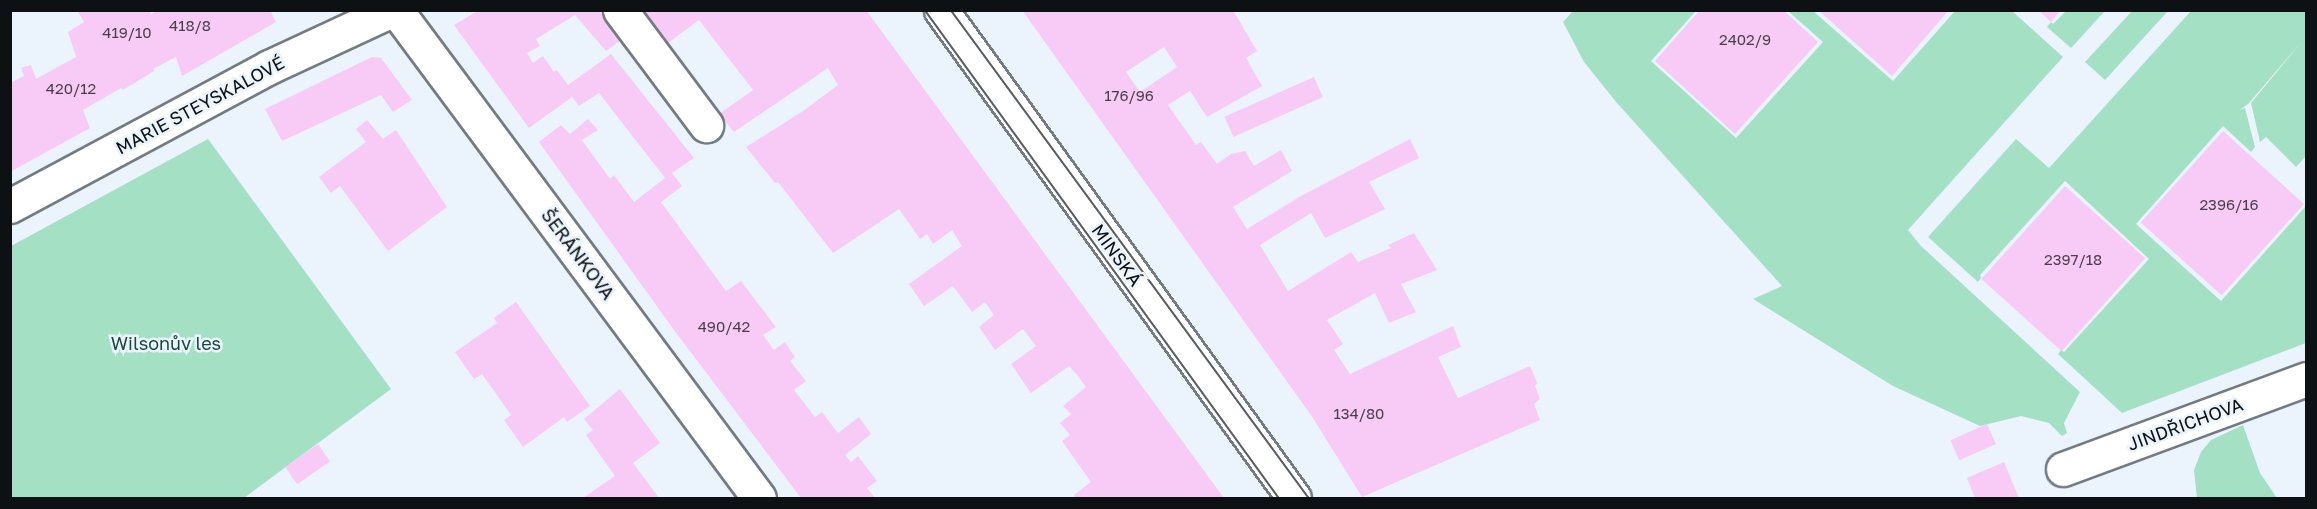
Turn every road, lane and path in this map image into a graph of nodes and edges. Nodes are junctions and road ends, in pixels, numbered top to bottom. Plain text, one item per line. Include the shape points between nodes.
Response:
1 (394, 10) edge
2 (620, 10) edge
3 (941, 10) edge
4 (706, 125) dead end
5 (10, 206) edge
6 (2307, 380) edge
7 (2063, 470) dead end
8 (759, 498) edge
9 (1294, 498) edge

1 - 5 street, MARIE STEYSKALOVÉ via 269,67
1 - 8 street, ŠERÁNKOVA
2 - 4 street
3 - 9 street, MINSKÁ
6 - 7 street, JINDŘICHOVA

